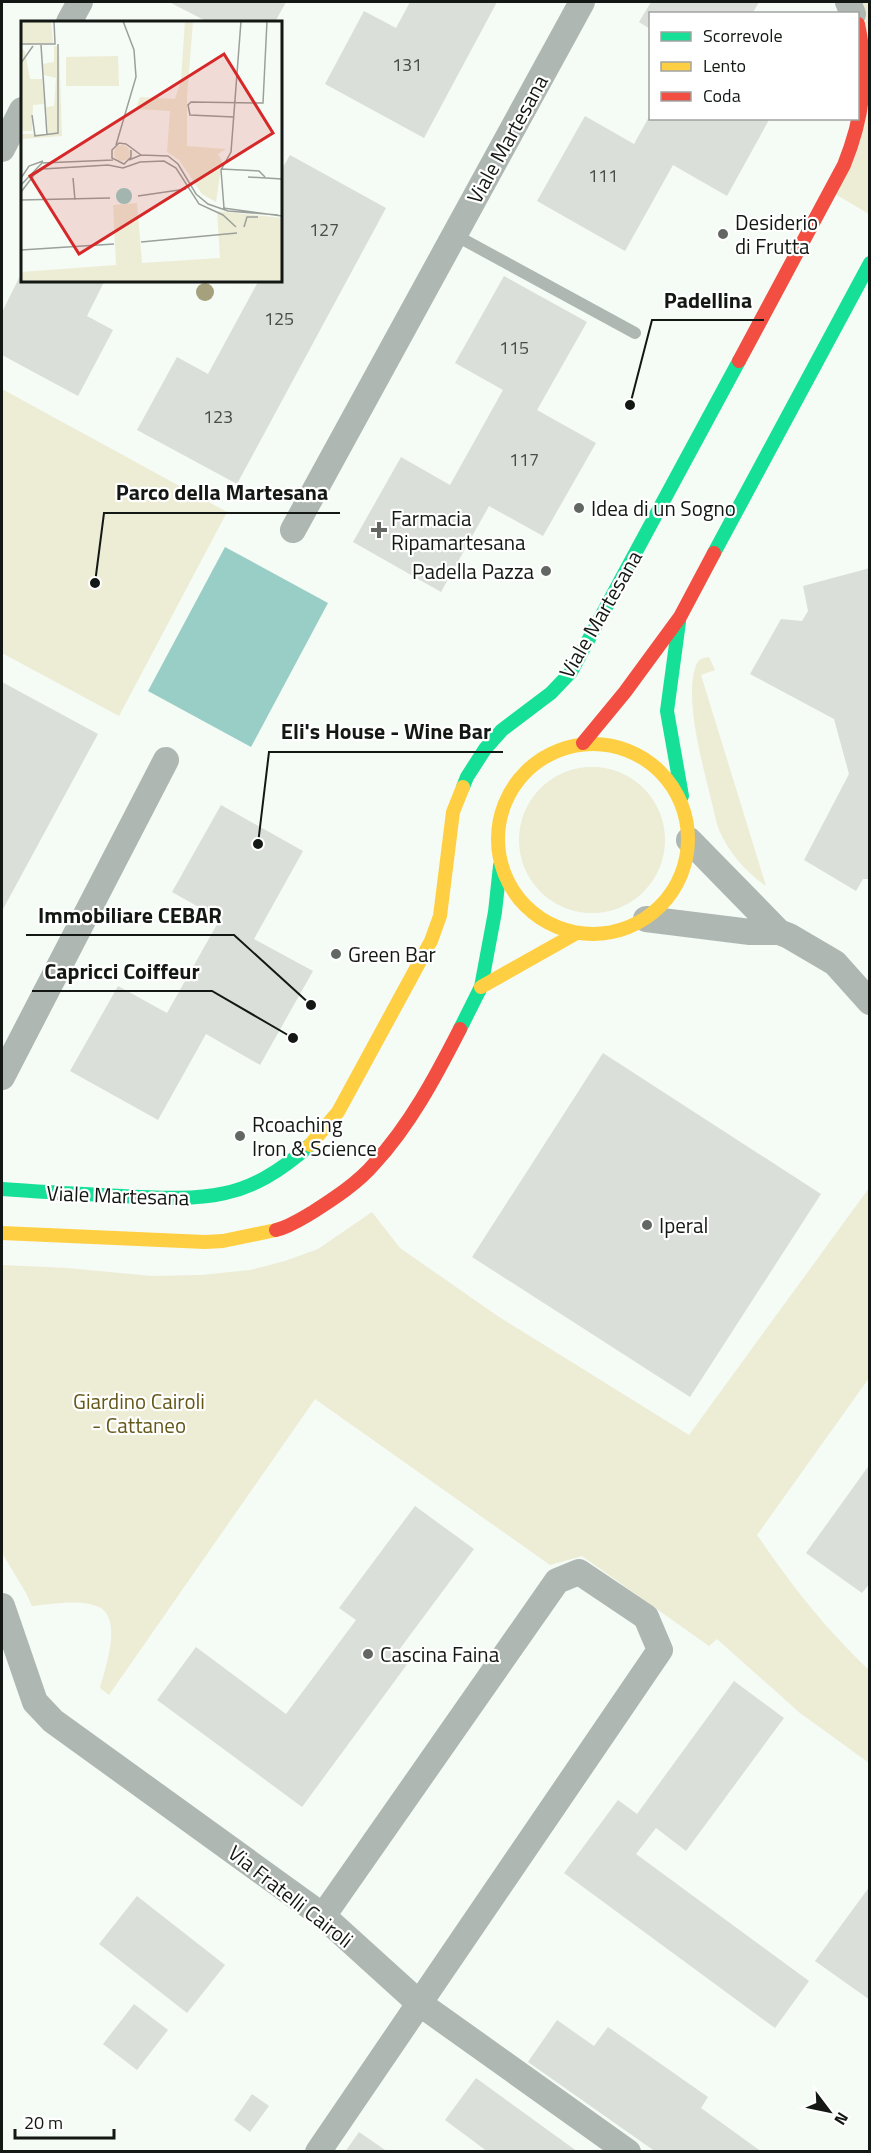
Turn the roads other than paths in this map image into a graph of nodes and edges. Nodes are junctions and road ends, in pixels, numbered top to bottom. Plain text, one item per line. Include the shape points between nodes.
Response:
1 (80, 2) edge
2 (582, 2) edge
3 (70, 21) edge
4 (859, 29) edge
5 (21, 112) edge
6 (2, 149) edge
7 (455, 235) junction
8 (870, 263) edge
9 (635, 333) dead end
10 (294, 530) dead end
11 (680, 617) junction
12 (583, 743) junction
13 (166, 760) dead end
14 (684, 807) junction
15 (689, 840) junction
16 (500, 866) junction
17 (646, 919) junction
18 (779, 932) junction
19 (575, 934) junction
20 (481, 987) junction
21 (870, 1002) edge
22 (2, 1077) edge
23 (2, 1189) edge
24 (2, 1233) edge
25 (2, 1606) edge
26 (323, 1916) junction
27 (420, 2003) junction
28 (318, 2151) edge
29 (628, 2151) edge

1 - 3 street
2 - 7 street, Viale Martesana
4 - 23 street, Viale Martesana via 864,54 864,98 856,138 844,165 571,672 551,693 502,730 484,749 467,777 453,812 440,916 431,941 338,1112 316,1141 278,1172 240,1189 204,1198
5 - 6 street
7 - 9 lane
7 - 10 street, Viale Martesana
8 - 11 street, Viale Martesana
11 - 12 street, Viale Martesana
11 - 14 street, Viale Martesana via 667,711
12 - 14 street, Viale Martesana via 630,750 654,764 668,778
12 - 16 street, Viale Martesana via 541,757 510,789 499,808 496,831
13 - 22 street
14 - 15 street, Viale Martesana
15 - 17 street, Viale Martesana via 684,868 671,894
15 - 18 street
16 - 19 street, Viale Martesana via 515,896 533,915
16 - 20 street, Viale Martesana
17 - 18 street
17 - 19 street, Viale Martesana via 613,933
18 - 21 street via 835,963
19 - 20 street, Viale Martesana
20 - 24 street, Viale Martesana via 433,1081 373,1166 324,1205 284,1228 205,1242
25 - 26 street, Via Fratelli Cairoli via 35,1702 53,1721
26 - 27 street, Via Fratelli Cairoli
26 - 27 street via 557,1581 579,1572 646,1617 660,1650
27 - 28 street
27 - 29 street, Via Fratelli Cairoli

